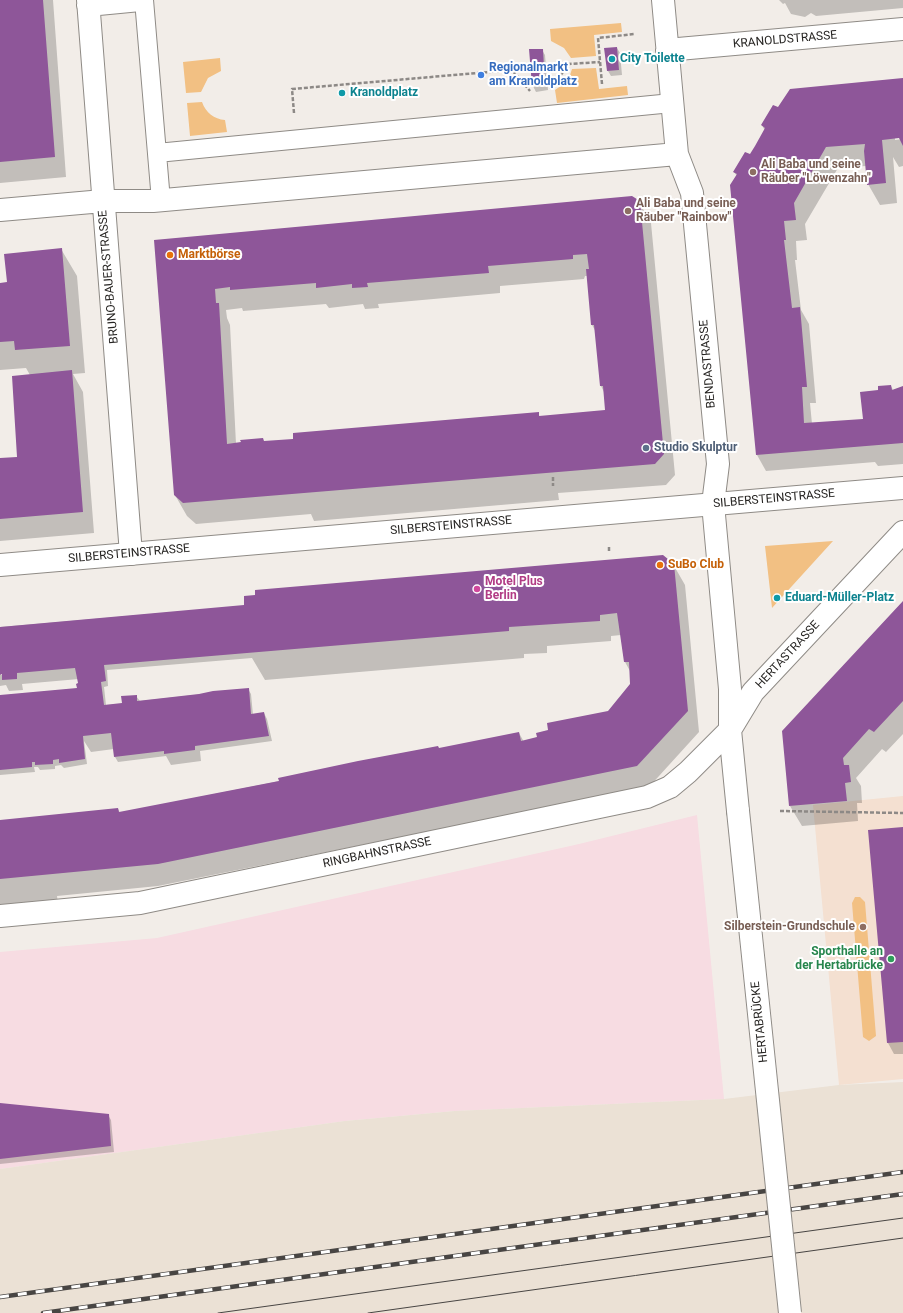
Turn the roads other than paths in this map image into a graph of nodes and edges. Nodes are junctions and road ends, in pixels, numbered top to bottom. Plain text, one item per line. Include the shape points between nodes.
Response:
1 (140, 0) edge
2 (144, 0) edge
3 (663, 0) edge
4 (88, 2) edge
5 (903, 30) edge
6 (667, 50) junction
7 (672, 103) junction
8 (157, 153) junction
9 (677, 154) junction
10 (103, 201) junction
11 (161, 201) junction
12 (0, 210) edge
13 (903, 488) edge
14 (712, 504) junction
15 (903, 532) edge
16 (131, 554) junction
17 (0, 565) edge
18 (730, 730) junction
19 (0, 916) edge
20 (790, 1313) edge

1 - 4 street
2 - 8 lane
3 - 6 street, BENDASTRASSE
4 - 10 street, BRUNO-BAUER-STRASSE
5 - 6 street, KRANOLDSTRASSE
6 - 7 street, BENDASTRASSE
7 - 8 lane
7 - 9 street, BENDASTRASSE
8 - 11 lane
9 - 11 street
9 - 14 street, BENDASTRASSE via 692,193 718,464
10 - 11 street
10 - 12 street
10 - 16 street, BRUNO-BAUER-STRASSE
13 - 14 street, SILBERSTEINSTRASSE
14 - 16 street, SILBERSTEINSTRASSE
14 - 18 street, BENDASTRASSE via 730,689
15 - 18 street, HERTASTRASSE via 753,692
16 - 17 street, SILBERSTEINSTRASSE
18 - 19 street, RINGBAHNSTRASSE via 670,787 647,797 140,903
18 - 20 street, HERTABRÜCKE, bridge

